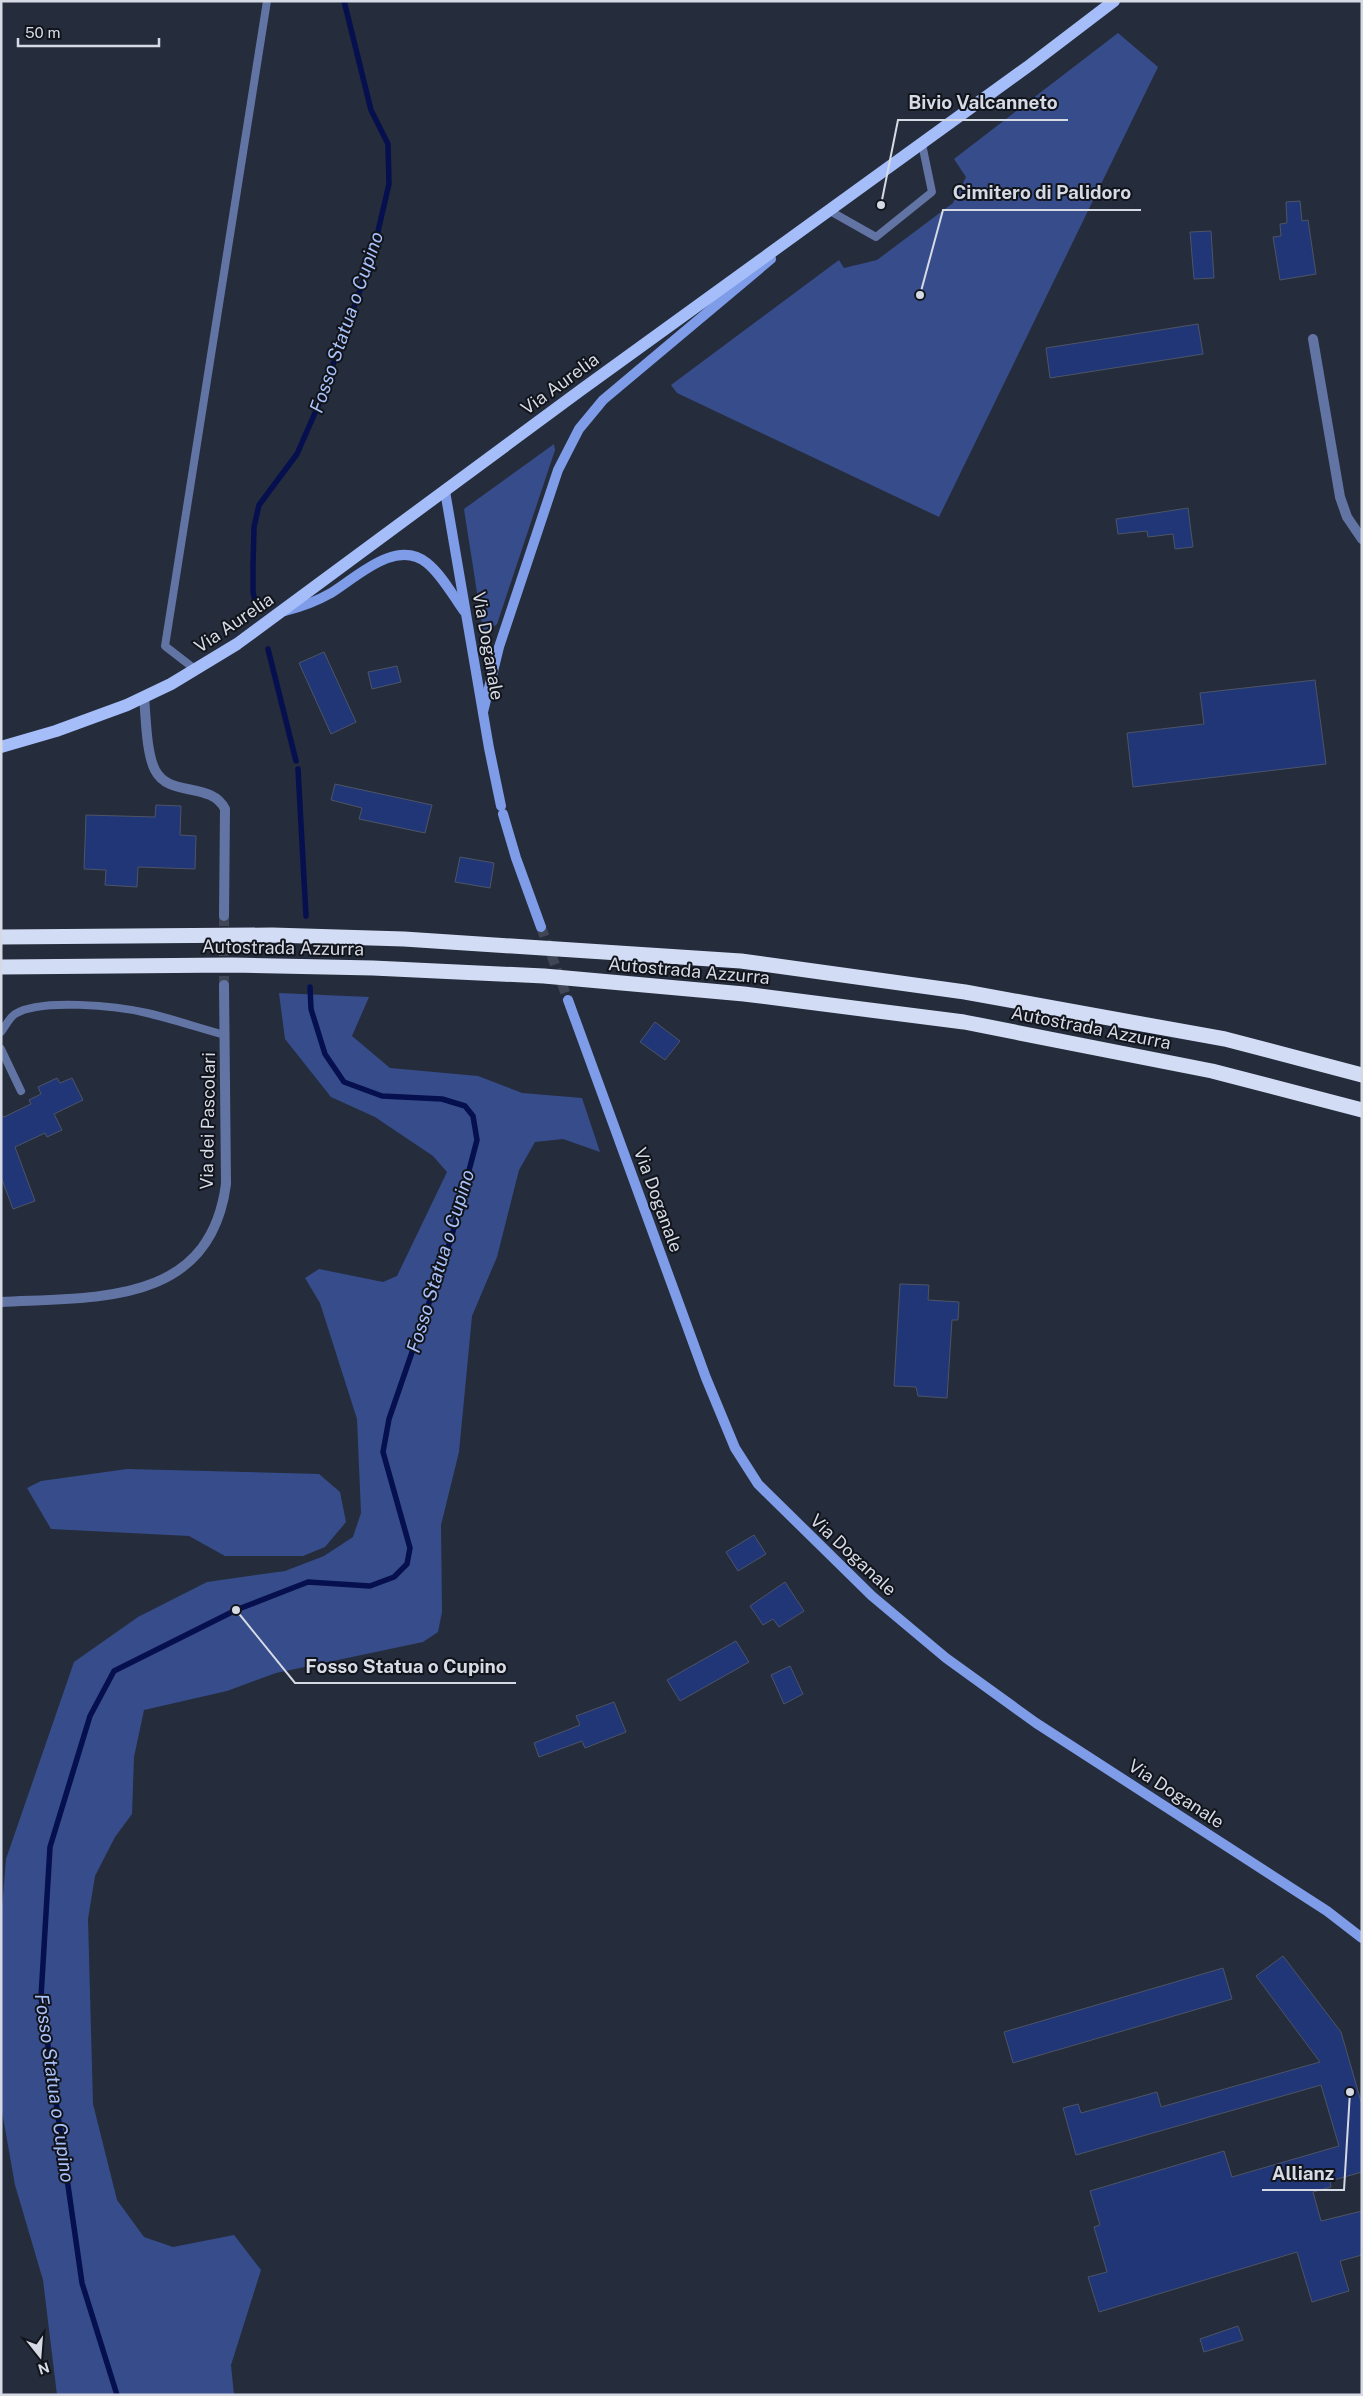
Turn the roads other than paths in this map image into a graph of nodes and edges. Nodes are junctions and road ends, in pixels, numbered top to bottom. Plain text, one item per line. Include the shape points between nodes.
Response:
1 (267, 1) edge
2 (1114, 1) edge
3 (922, 144) junction
4 (830, 211) junction
5 (818, 220) junction
6 (1313, 339) dead end
7 (445, 491) junction
8 (1362, 539) edge
9 (282, 612) junction
10 (466, 614) junction
11 (196, 670) junction
12 (144, 697) junction
13 (483, 712) junction
14 (1, 747) edge
15 (224, 916) tunnel mouth
16 (541, 927) tunnel mouth
17 (1, 937) edge
18 (1, 967) edge
19 (224, 985) tunnel mouth
20 (568, 1000) tunnel mouth
21 (1, 1032) edge
22 (225, 1035) junction
23 (1, 1050) edge
24 (1362, 1075) edge
25 (22, 1091) dead end
26 (1362, 1110) edge
27 (1, 1302) edge
28 (1362, 1938) edge

1 - 11 lane via 165,646
2 - 3 main road, Via Aurelia
3 - 4 main road, Via Aurelia
3 - 4 lane via 932,192 876,237
4 - 5 main road, Via Aurelia
5 - 7 main road, Via Aurelia
5 - 13 main road via 607,397 584,421 558,470 499,647
6 - 8 street via 1340,497 1347,517
7 - 9 main road, Via Aurelia
7 - 10 main road, Via Doganale
9 - 10 main road via 324,596 377,563 409,556 422,559 431,567
9 - 11 main road, Via Aurelia
10 - 13 main road, Via Doganale
11 - 12 main road, Via Aurelia
12 - 14 main road, Via Aurelia via 75,725
12 - 15 street via 151,757 159,776 176,786 210,794 222,802 225,809
13 - 16 main road, Via Doganale via 502,810
17 - 24 highway, Autostrada Azzurra via 372,939 516,945 741,961 965,992 1225,1038
18 - 26 highway, Autostrada Azzurra via 254,965 374,968 587,980 744,994 964,1022 1212,1071
19 - 22 street, Via dei Pascolari
20 - 28 main road, Via Doganale via 706,1378 738,1454 758,1484 872,1596 946,1658 1036,1723 1327,1911
21 - 22 lane via 13,1015 50,1005 146,1013
22 - 27 street, Via dei Pascolari via 224,1194 213,1230 195,1257 167,1278 134,1289 82,1297
23 - 25 lane

